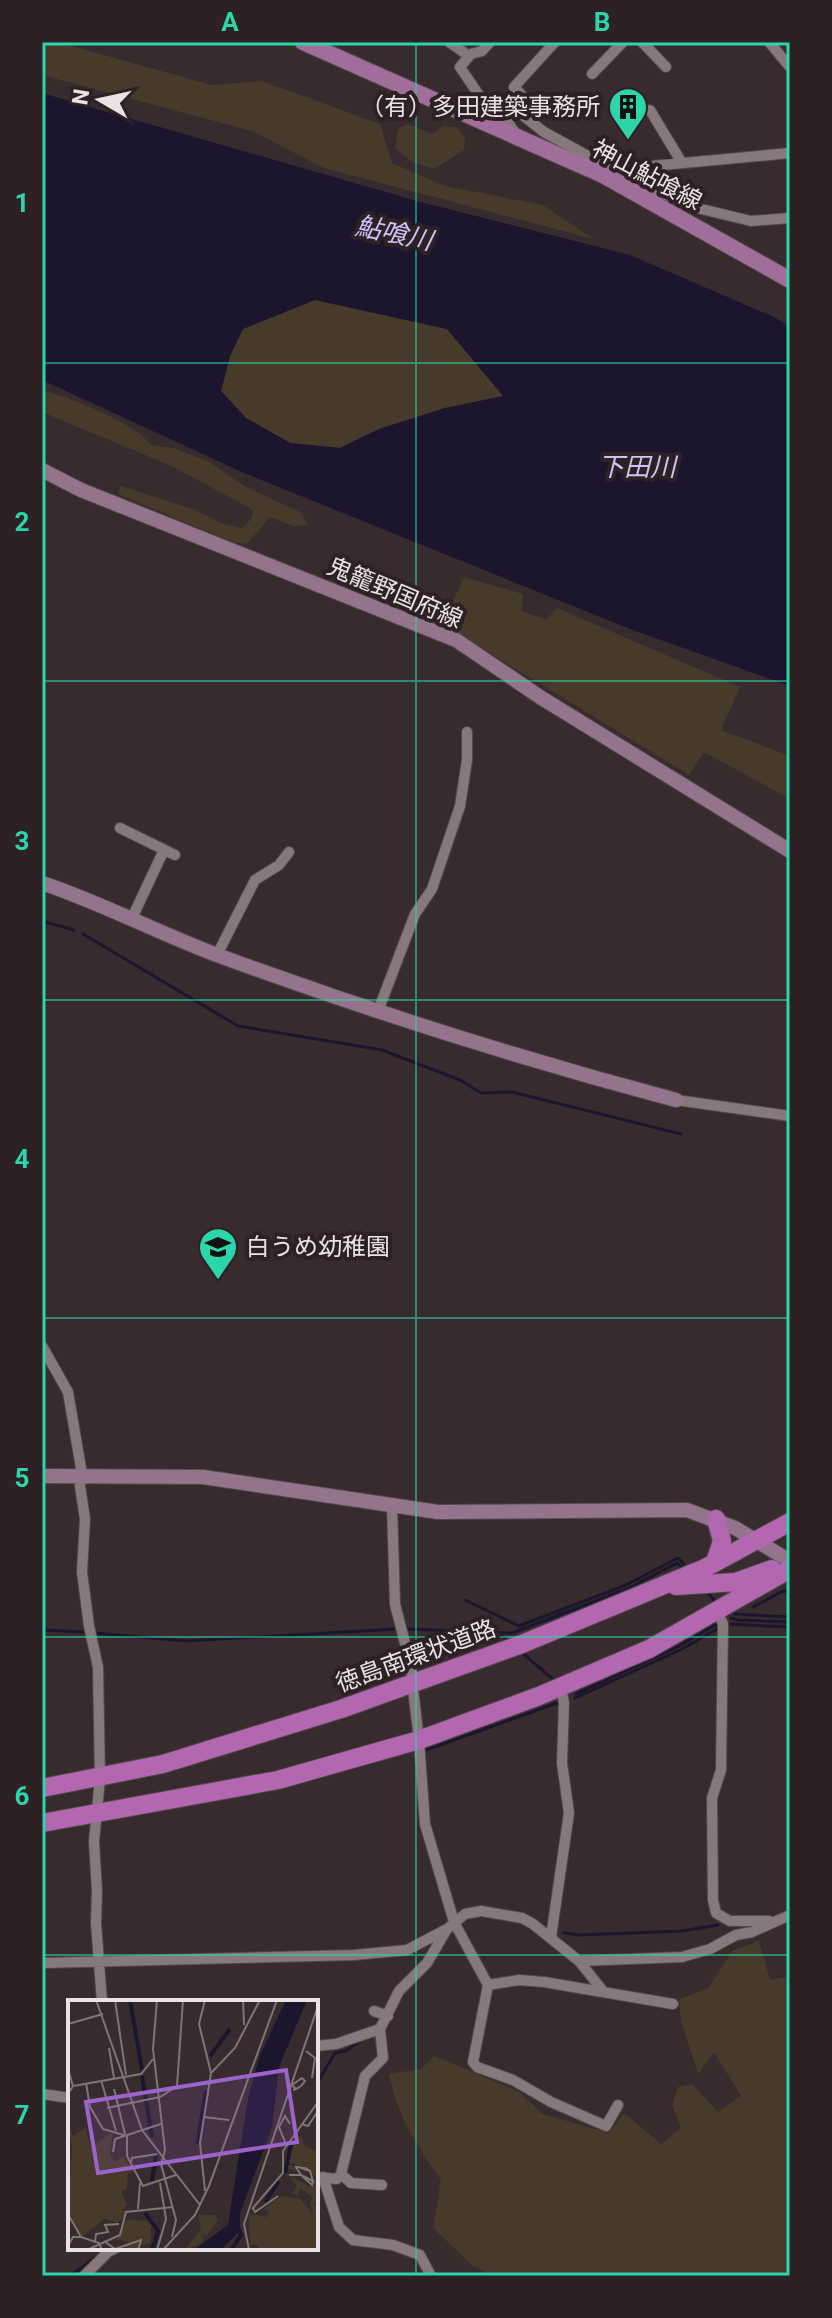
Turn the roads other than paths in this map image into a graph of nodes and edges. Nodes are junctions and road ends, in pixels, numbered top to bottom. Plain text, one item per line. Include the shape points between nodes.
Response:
1 (303, 42) edge
2 (449, 42) edge
3 (490, 42) edge
4 (555, 42) edge
5 (642, 42) edge
6 (769, 42) edge
7 (622, 43) edge
8 (469, 56) junction
9 (666, 67) dead end
10 (790, 67) edge
11 (592, 74) dead end
12 (650, 110) dead end
13 (519, 140) junction
14 (790, 153) edge
15 (682, 163) junction
16 (603, 175) junction
17 (626, 177) junction
18 (790, 218) edge
19 (790, 280) edge
20 (42, 470) edge
21 (467, 732) dead end
22 (120, 828) dead end
23 (164, 850) junction
24 (790, 851) edge
25 (289, 852) dead end
26 (175, 855) dead end
27 (42, 883) edge
28 (132, 918) junction
29 (217, 955) junction
30 (378, 1011) junction
31 (676, 1100) joint
32 (790, 1116) edge
33 (42, 1346) edge
34 (42, 1476) edge
35 (80, 1476) junction
36 (392, 1506) junction
37 (716, 1519) junction
38 (790, 1522) edge
39 (790, 1535) edge
40 (757, 1541) junction
41 (715, 1562) junction
42 (790, 1565) edge
43 (657, 1587) junction
44 (717, 1611) junction
45 (411, 1683) junction
46 (561, 1687) junction
47 (419, 1740) junction
48 (100, 1778) junction
49 (42, 1788) edge
50 (95, 1813) junction
51 (42, 1823) edge
52 (790, 1915) edge
53 (775, 1921) junction
54 (450, 1925) junction
55 (551, 1937) junction
56 (99, 1961) junction
57 (579, 1961) junction
58 (42, 1963) edge
59 (488, 1985) junction
60 (603, 1991) junction
61 (102, 2000) edge
62 (673, 2004) dead end
63 (374, 2011) dead end
64 (388, 2016) junction
65 (380, 2029) junction
66 (318, 2046) edge
67 (42, 2094) edge
68 (68, 2098) edge
69 (618, 2105) dead end
70 (341, 2174) junction
71 (320, 2177) edge
72 (382, 2185) dead end
73 (112, 2250) edge
74 (84, 2276) edge
75 (431, 2276) edge

1 - 13 main road, 神山鮎喰線
2 - 8 street
3 - 8 street
4 - 17 street via 514,87 529,103 521,114
5 - 9 street
6 - 10 street
7 - 11 street
8 - 13 street via 460,67 491,113 507,121
12 - 15 street
13 - 16 main road, 神山鮎喰線
14 - 15 street
15 - 17 street via 651,166
16 - 17 street
16 - 19 main road, 神山鮎喰線
17 - 18 street via 693,207 751,221
20 - 24 street, 鬼籠野国府線 via 456,640
21 - 30 street via 460,806 432,889 415,914
22 - 23 street
23 - 26 street
23 - 28 street
25 - 29 street via 255,880
27 - 28 street
28 - 29 street
29 - 30 street
30 - 31 street
31 - 32 street
33 - 35 street via 68,1392
34 - 35 street
35 - 36 street via 203,1477
35 - 48 street via 85,1519 82,1572 98,1667
36 - 37 street via 438,1512 687,1510
36 - 45 street via 395,1604
37 - 40 street
37 - 41 highway via 722,1541
38 - 40 highway, 徳島南環状道路
39 - 40 highway
40 - 41 highway, 徳島南環状道路
40 - 42 street
41 - 43 highway, 徳島南環状道路
42 - 43 highway via 736,1582
42 - 44 highway
43 - 45 highway, 徳島南環状道路 via 522,1644
44 - 46 highway via 649,1649
44 - 53 street via 723,1624 721,1770 712,1798 713,1900 716,1913 730,1921
45 - 47 street
45 - 48 highway, 徳島南環状道路 via 265,1734
46 - 47 highway
46 - 55 street via 569,1813
47 - 50 highway via 278,1780
47 - 54 street via 425,1824
48 - 49 highway, 徳島南環状道路
48 - 50 street
50 - 51 highway
50 - 56 street
52 - 53 street
53 - 57 street via 682,1957
54 - 55 street via 473,1911 491,1912 522,1918
54 - 56 street via 407,1950
54 - 59 street
54 - 64 street via 427,1963 394,1998
55 - 57 street
56 - 58 street
56 - 61 street
57 - 60 street
59 - 60 street via 519,1980
59 - 69 street via 473,2062 477,2067 606,2126
60 - 62 street
63 - 64 street
64 - 65 street
65 - 66 street
65 - 70 street via 383,2058 365,2076
67 - 68 street
70 - 71 street via 337,2179
70 - 72 street via 351,2183
71 - 75 street via 339,2227 353,2240 420,2255
73 - 74 street

